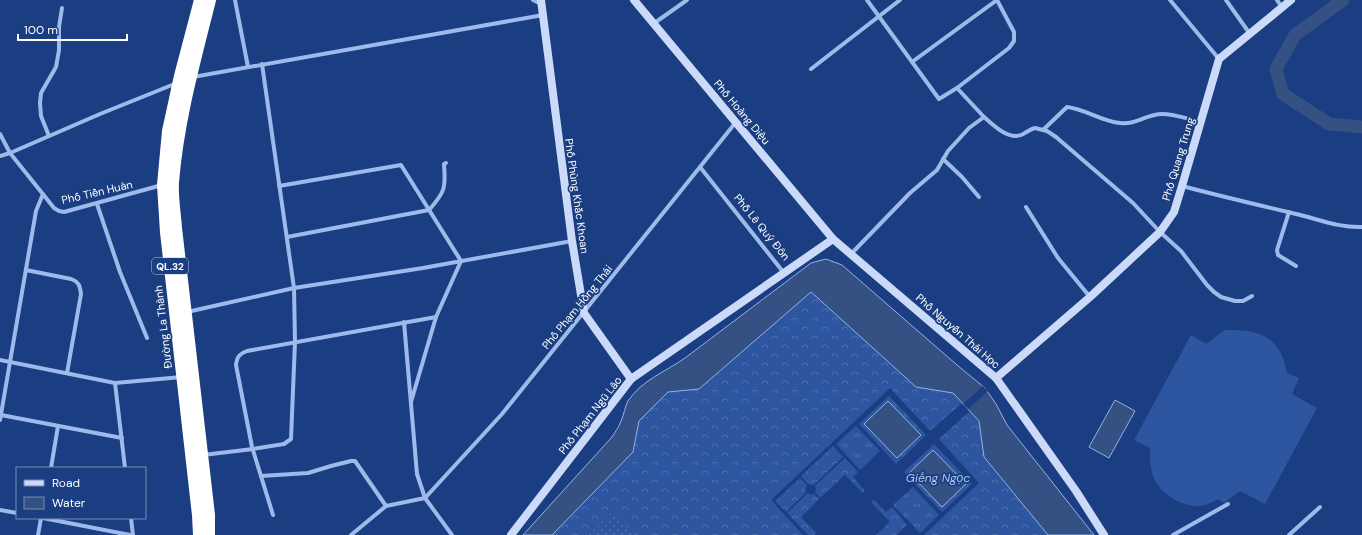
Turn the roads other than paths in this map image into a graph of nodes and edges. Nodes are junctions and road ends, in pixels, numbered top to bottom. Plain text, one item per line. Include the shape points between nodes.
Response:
1 (200, 0) edge
2 (210, 0) edge
3 (235, 0) edge
4 (533, 0) edge
5 (634, 0) edge
6 (687, 0) edge
7 (867, 0) edge
8 (900, 0) edge
9 (1170, 0) edge
10 (1226, 0) edge
11 (1291, 0) edge
12 (541, 2) edge
13 (1279, 2) edge
14 (62, 8) dead end
15 (543, 15) junction
16 (878, 16) junction
17 (653, 24) junction
18 (1250, 34) junction
19 (1219, 59) junction
20 (912, 62) junction
21 (262, 64) junction
22 (248, 67) junction
23 (811, 69) dead end
24 (191, 77) junction
25 (179, 82) junction
26 (957, 88) junction
27 (984, 117) junction
28 (736, 122) junction
29 (1201, 122) junction
30 (1044, 129) junction
31 (0, 134) edge
32 (49, 136) junction
33 (10, 153) junction
34 (0, 156) edge
35 (943, 158) junction
36 (446, 163) dead end
37 (700, 167) junction
38 (163, 185) junction
39 (279, 186) junction
40 (1182, 186) junction
41 (43, 194) junction
42 (979, 197) dead end
43 (97, 204) junction
44 (1026, 208) dead end
45 (430, 210) junction
46 (1289, 212) junction
47 (1362, 227) edge
48 (1160, 232) junction
49 (286, 237) junction
50 (833, 239) junction
51 (572, 241) junction
52 (851, 254) junction
53 (461, 261) junction
54 (1296, 266) dead end
55 (26, 270) junction
56 (784, 273) junction
57 (294, 288) junction
58 (1252, 296) dead end
59 (1090, 297) junction
60 (186, 312) junction
61 (584, 313) junction
62 (436, 316) junction
63 (404, 322) junction
64 (147, 338) dead end
65 (295, 342) junction
66 (0, 360) edge
67 (10, 362) junction
68 (67, 373) junction
69 (182, 377) junction
70 (996, 378) junction
71 (631, 379) junction
72 (115, 383) junction
73 (411, 402) junction
74 (0, 418) edge
75 (58, 426) junction
76 (122, 438) junction
77 (253, 450) junction
78 (202, 455) junction
79 (51, 467) edge
80 (125, 467) edge
81 (261, 476) junction
82 (425, 498) junction
83 (1228, 504) dead end
84 (386, 506) junction
85 (1320, 507) dead end
86 (0, 510) edge
87 (16, 513) edge
88 (273, 515) dead end
89 (42, 519) edge
90 (47, 519) edge
91 (131, 519) edge
92 (38, 535) edge
93 (132, 535) edge
94 (199, 535) edge
95 (209, 535) edge
96 (351, 535) edge
97 (452, 535) edge
98 (511, 535) edge
99 (1104, 535) edge
100 (1173, 535) edge
101 (1289, 535) edge

1 - 25 highway, Đường La Thành / QL.32
2 - 24 highway, QL.32
3 - 22 street
4 - 12 street
5 - 17 main road, Phố Hoàng Diệu
6 - 17 street
7 - 16 street
8 - 16 street
9 - 19 street
10 - 18 street
11 - 13 main road
12 - 15 main road, Phố Phùng Khắc Khoan
13 - 18 main road
14 - 32 street via 56,67 41,93 41,116
15 - 21 street
15 - 51 main road, Phố Phùng Khắc Khoan
16 - 20 street
16 - 23 street
17 - 28 main road, Phố Hoàng Diệu
18 - 19 main road
19 - 29 main road, Phố Quang Trung
20 - 26 street via 939,99
20 - 26 street via 997,0 1014,32 1014,41 1009,48
21 - 22 street
21 - 39 street
22 - 24 street
24 - 60 highway, QL.32 via 179,131 173,184
25 - 32 street
25 - 38 highway, Đường La Thành / QL.32 via 168,131
26 - 27 street
27 - 30 street via 1010,135 1020,135 1035,128
27 - 35 street via 969,128
28 - 37 street, Phố Phạm Hồng Thái
28 - 50 main road, Phố Hoàng Diệu
29 - 30 street via 1162,114 1135,122 1120,123 1067,107
29 - 40 main road, Phố Quang Trung
30 - 48 street via 1094,168 1133,203
31 - 33 street, Phố Tiền Huân
32 - 33 street
33 - 34 street
33 - 41 street, Phố Tiền Huân
35 - 42 street
35 - 52 street via 937,170 910,193
36 - 45 street via 442,196
37 - 56 street, Phố Lê Quý Đôn
37 - 61 street, Phố Phạm Hồng Thái
38 - 43 street, Phố Tiền Huân
38 - 69 highway, Đường La Thành / QL.32
39 - 45 street via 401,165
39 - 49 street
40 - 46 street
40 - 48 main road, Phố Quang Trung via 1174,212
41 - 43 street, Phố Tiền Huân via 54,208 64,212
41 - 55 street via 36,211
43 - 64 street via 120,272
44 - 59 street via 1058,258
45 - 49 street
45 - 53 street
46 - 47 street via 1322,222
46 - 54 street via 1277,250 1278,255
48 - 58 street via 1181,251 1207,285 1221,297 1242,301
48 - 59 main road, Phố Quang Trung
49 - 57 street
50 - 52 main road, Phố Nguyễn Thái Học
50 - 56 main road, Phố Lê Quý Đôn
51 - 53 street
51 - 61 main road, Phố Phùng Khắc Khoan
52 - 70 main road, Phố Nguyễn Thái Học
53 - 57 street
53 - 62 street
55 - 67 street
55 - 68 street via 77,281 80,288
56 - 71 main road, Phố Phạm Ngũ Lão
57 - 60 street
57 - 65 street
59 - 70 main road, Phố Quang Trung
60 - 78 highway, QL.32
61 - 71 main road, Phố Phùng Khắc Khoan
61 - 82 street, Phố Phạm Hồng Thái via 502,414
62 - 63 street
62 - 73 street
63 - 65 street
63 - 73 street
65 - 77 street via 291,439 284,444
65 - 77 street via 247,351 239,354 236,359
66 - 67 street
67 - 68 street
67 - 74 street
68 - 72 street
69 - 72 street
69 - 94 highway, Đường La Thành / QL.32
70 - 99 main road, Phố Nguyễn Thái Học
71 - 98 main road, Phố Phạm Ngũ Lão
72 - 76 street
73 - 82 street via 417,474
74 - 75 street
75 - 76 street
75 - 79 street
76 - 80 street
77 - 78 street
77 - 81 street
78 - 95 highway, QL.32
81 - 84 street via 308,473 351,460 355,461
81 - 88 street
82 - 84 street
82 - 97 street
83 - 100 street
84 - 96 street
85 - 101 street
86 - 87 street
89 - 92 street
90 - 93 street
91 - 93 street

